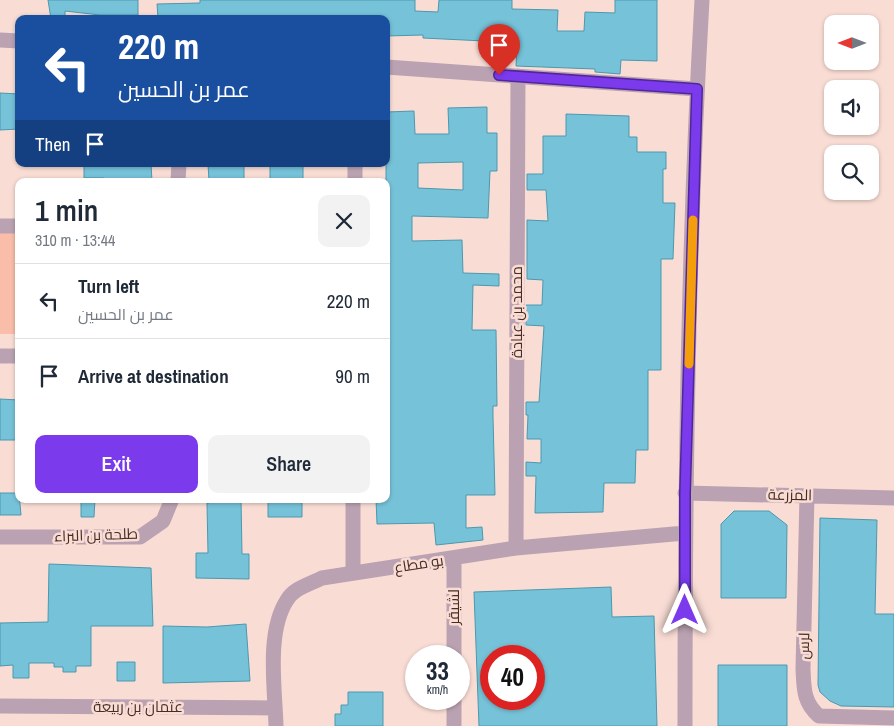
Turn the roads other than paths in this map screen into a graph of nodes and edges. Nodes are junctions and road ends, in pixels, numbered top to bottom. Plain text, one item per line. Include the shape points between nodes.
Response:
1 (702, 0) edge
2 (0, 40) edge
3 (15, 41) edge
4 (390, 67) edge
5 (518, 76) junction
6 (697, 89) junction
7 (0, 226) edge
8 (15, 226) edge
9 (0, 356) edge
10 (15, 356) edge
11 (685, 493) junction
12 (807, 495) junction
13 (894, 498) edge
14 (170, 503) edge
15 (353, 503) edge
16 (685, 532) junction
17 (0, 537) edge
18 (516, 548) junction
19 (454, 558) junction
20 (353, 573) junction
21 (454, 645) edge
22 (0, 706) edge
23 (275, 708) junction
24 (454, 710) edge
25 (894, 718) edge
26 (276, 726) edge
27 (454, 726) edge
28 (685, 726) edge

1 - 6 street
2 - 3 street
4 - 5 street
5 - 6 street
5 - 18 street, محمد بن عبادة
6 - 11 street
7 - 8 street
9 - 10 street
11 - 12 street, المزرعة
11 - 16 street
12 - 13 street, المزرعة
12 - 25 street, لرس via 804,696 819,716
14 - 17 street, طلحة بن البراء via 163,521 140,536
15 - 20 street
16 - 18 street, بو مطاع
16 - 28 street
18 - 19 street, بو مطاع
19 - 20 street, بو مطاع
19 - 21 street, لشيقر
20 - 23 street, بو مطاع via 322,578 287,599 278,620 274,644
22 - 23 street, عثمان بن ربيعة
23 - 26 street, بو مطاع
24 - 27 street

